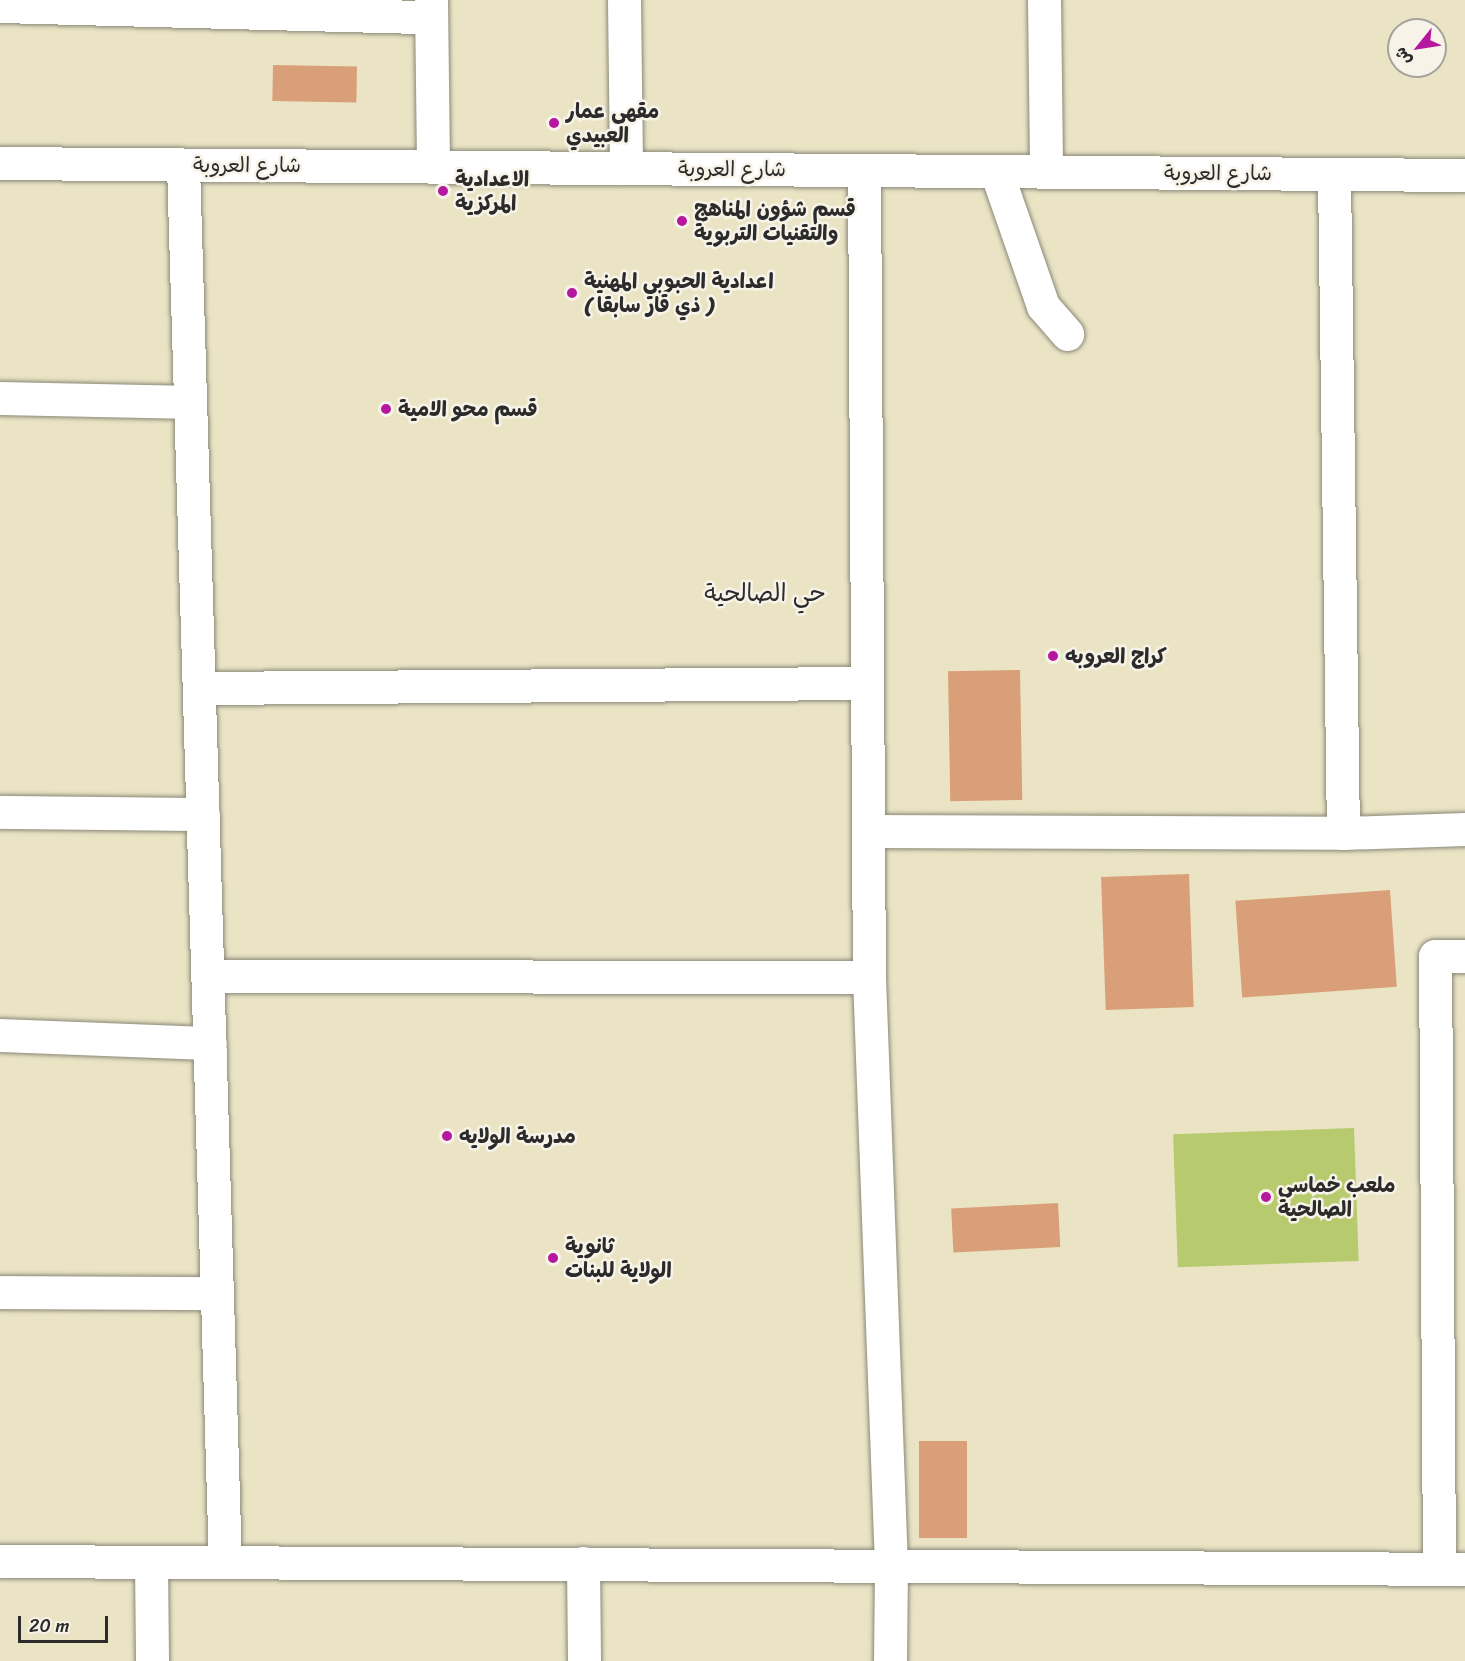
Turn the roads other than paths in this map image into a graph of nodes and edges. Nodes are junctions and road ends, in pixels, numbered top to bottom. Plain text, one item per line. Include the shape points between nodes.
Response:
1 (624, 0) edge
2 (1044, 0) edge
3 (201, 5) edge
4 (0, 6) edge
5 (431, 8) edge
6 (0, 163) edge
7 (183, 165) junction
8 (434, 167) junction
9 (626, 168) junction
10 (864, 170) junction
11 (996, 171) junction
12 (1046, 172) junction
13 (1334, 174) junction
14 (1465, 175) edge
15 (1067, 334) dead end
16 (0, 398) edge
17 (190, 402) junction
18 (867, 683) junction
19 (199, 688) junction
20 (0, 812) edge
21 (203, 814) junction
22 (1465, 829) edge
23 (868, 831) junction
24 (1343, 833) junction
25 (1465, 956) edge
26 (208, 976) junction
27 (869, 977) junction
28 (0, 1035) edge
29 (210, 1043) junction
30 (0, 1292) edge
31 (217, 1293) junction
32 (0, 1560) edge
33 (152, 1562) junction
34 (225, 1562) junction
35 (583, 1563) junction
36 (891, 1567) junction
37 (1452, 1568) edge
38 (152, 1661) edge
39 (584, 1661) edge
40 (890, 1661) edge

1 - 9 street
2 - 12 street
3 - 4 street
3 - 5 street
5 - 8 street
6 - 7 street, شارع العروبة
7 - 8 street, شارع العروبة
7 - 17 street
8 - 9 street, شارع العروبة
9 - 10 street, شارع العروبة
10 - 11 street, شارع العروبة
10 - 18 street
11 - 12 street, شارع العروبة
11 - 15 street via 1042,306
12 - 13 street, شارع العروبة
13 - 14 street, شارع العروبة
13 - 24 street
16 - 17 street
17 - 19 street
18 - 19 street
18 - 23 street
19 - 21 street
20 - 21 street
21 - 26 street
22 - 24 street
23 - 24 street
23 - 27 street
25 - 37 street via 1436,956
26 - 27 street
26 - 29 street
27 - 36 street
28 - 29 street
29 - 31 street
30 - 31 street
31 - 34 street
32 - 33 street
33 - 34 street
33 - 38 street
34 - 35 street
35 - 36 street
35 - 39 street
36 - 37 street
36 - 40 street

